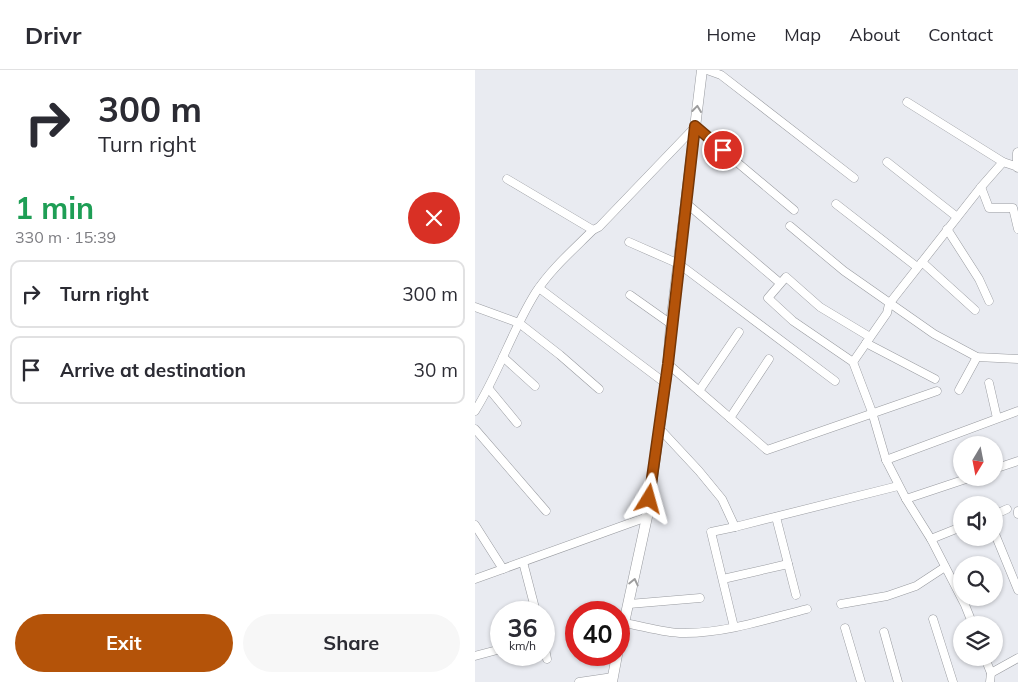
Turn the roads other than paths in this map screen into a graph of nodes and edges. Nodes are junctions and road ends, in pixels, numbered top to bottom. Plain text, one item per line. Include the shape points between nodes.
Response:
1 (702, 70) edge
2 (707, 70) edge
3 (907, 102) dead end
4 (695, 126) junction
5 (1018, 153) edge
6 (887, 162) dead end
7 (1003, 162) junction
8 (1018, 167) edge
9 (854, 178) dead end
10 (507, 179) dead end
11 (981, 187) junction
12 (686, 204) junction
13 (836, 204) dead end
14 (794, 210) dead end
15 (957, 217) junction
16 (790, 226) dead end
17 (947, 229) junction
18 (1018, 229) edge
19 (593, 230) junction
20 (629, 242) dead end
21 (679, 264) junction
22 (919, 265) junction
23 (780, 283) junction
24 (539, 288) junction
25 (630, 295) dead end
26 (989, 301) dead end
27 (889, 304) junction
28 (475, 307) edge
29 (975, 310) dead end
30 (519, 323) junction
31 (671, 324) junction
32 (739, 332) dead end
33 (868, 340) junction
34 (503, 356) junction
35 (977, 357) junction
36 (769, 359) dead end
37 (1018, 359) edge
38 (853, 362) junction
39 (668, 364) junction
40 (935, 379) dead end
41 (835, 381) dead end
42 (665, 383) junction
43 (989, 383) dead end
44 (535, 386) dead end
45 (489, 389) junction
46 (599, 389) dead end
47 (959, 390) dead end
48 (699, 391) junction
49 (937, 391) dead end
50 (478, 401) edge
51 (475, 411) edge
52 (1018, 411) edge
53 (872, 412) junction
54 (730, 418) junction
55 (997, 418) junction
56 (517, 423) dead end
57 (659, 428) junction
58 (475, 430) edge
59 (885, 460) junction
60 (1018, 461) edge
61 (1003, 466) edge
62 (953, 483) edge
63 (898, 486) junction
64 (906, 499) junction
65 (1007, 509) dead end
66 (546, 511) dead end
67 (1003, 511) edge
68 (647, 517) junction
69 (776, 517) junction
70 (475, 525) edge
71 (735, 527) junction
72 (953, 530) edge
73 (931, 539) junction
74 (1000, 546) edge
75 (523, 562) junction
76 (788, 564) junction
77 (945, 567) junction
78 (503, 569) junction
79 (723, 579) junction
80 (475, 580) edge
81 (1018, 590) edge
82 (796, 595) dead end
83 (700, 598) dead end
84 (533, 601) edge
85 (630, 601) edge
86 (630, 604) edge
87 (841, 604) dead end
88 (807, 609) dead end
89 (969, 616) edge
90 (933, 619) dead end
91 (630, 624) edge
92 (735, 627) junction
93 (845, 628) dead end
94 (884, 632) dead end
95 (490, 652) edge
96 (475, 656) edge
97 (1018, 658) edge
98 (615, 666) edge
99 (988, 666) edge
100 (991, 673) junction
101 (612, 680) edge
102 (579, 682) edge
103 (861, 682) edge
104 (898, 682) edge
105 (953, 682) edge
106 (990, 682) edge

4 -> 1 street
2 - 9 street via 721,75
3 - 7 street
4 - 12 street
4 - 14 street
4 - 19 street
5 - 8 street
6 - 15 street
7 - 8 street
7 - 11 street
10 - 19 street
11 - 15 street
11 - 18 street via 989,208 1013,208
12 - 21 street
12 - 23 street
13 - 22 street
15 - 17 street
16 - 27 street
17 - 22 street
17 - 26 street
19 - 24 street
20 - 21 street
21 - 31 street
21 - 41 street
22 - 27 street
22 - 29 street
23 - 33 street via 786,277
23 - 38 street via 768,298 793,321
24 - 30 street
24 - 42 street
25 - 31 street
27 - 33 street via 887,313
27 - 35 street
28 - 30 street
30 - 34 street
30 - 46 street
31 - 39 street
32 - 48 street
33 - 38 street
33 - 40 street
34 - 44 street
34 - 45 street
35 - 37 street
35 - 47 street
36 - 54 street
38 - 53 street
39 - 42 street
39 - 48 street
42 - 57 street
43 - 55 street
45 - 50 street
45 - 56 street
48 - 54 street
49 - 53 street
50 - 51 street
52 - 55 street
53 - 54 street via 767,450
53 - 59 street
55 - 59 street
57 - 68 street
57 - 71 street via 722,499
58 - 66 street
59 - 63 street
60 - 61 street
62 - 64 street
63 - 64 street
63 - 69 street
64 - 73 street
65 - 67 street
68 - 75 street
85 -> 68 street
69 - 71 street
69 - 76 street
70 - 78 street
71 - 79 street via 711,532
72 - 73 street
73 - 77 street
74 - 81 street
75 - 78 street
75 - 84 street
76 - 79 street
76 - 82 street
77 - 87 street via 917,586 887,596
77 - 89 street
78 - 80 street
79 - 92 street
83 - 86 street
88 - 92 street
90 - 105 street
91 - 92 street via 683,634
93 - 103 street
94 - 104 street
95 - 96 street
97 - 100 street
98 - 101 street
99 - 100 street
100 - 106 street
101 - 102 street

